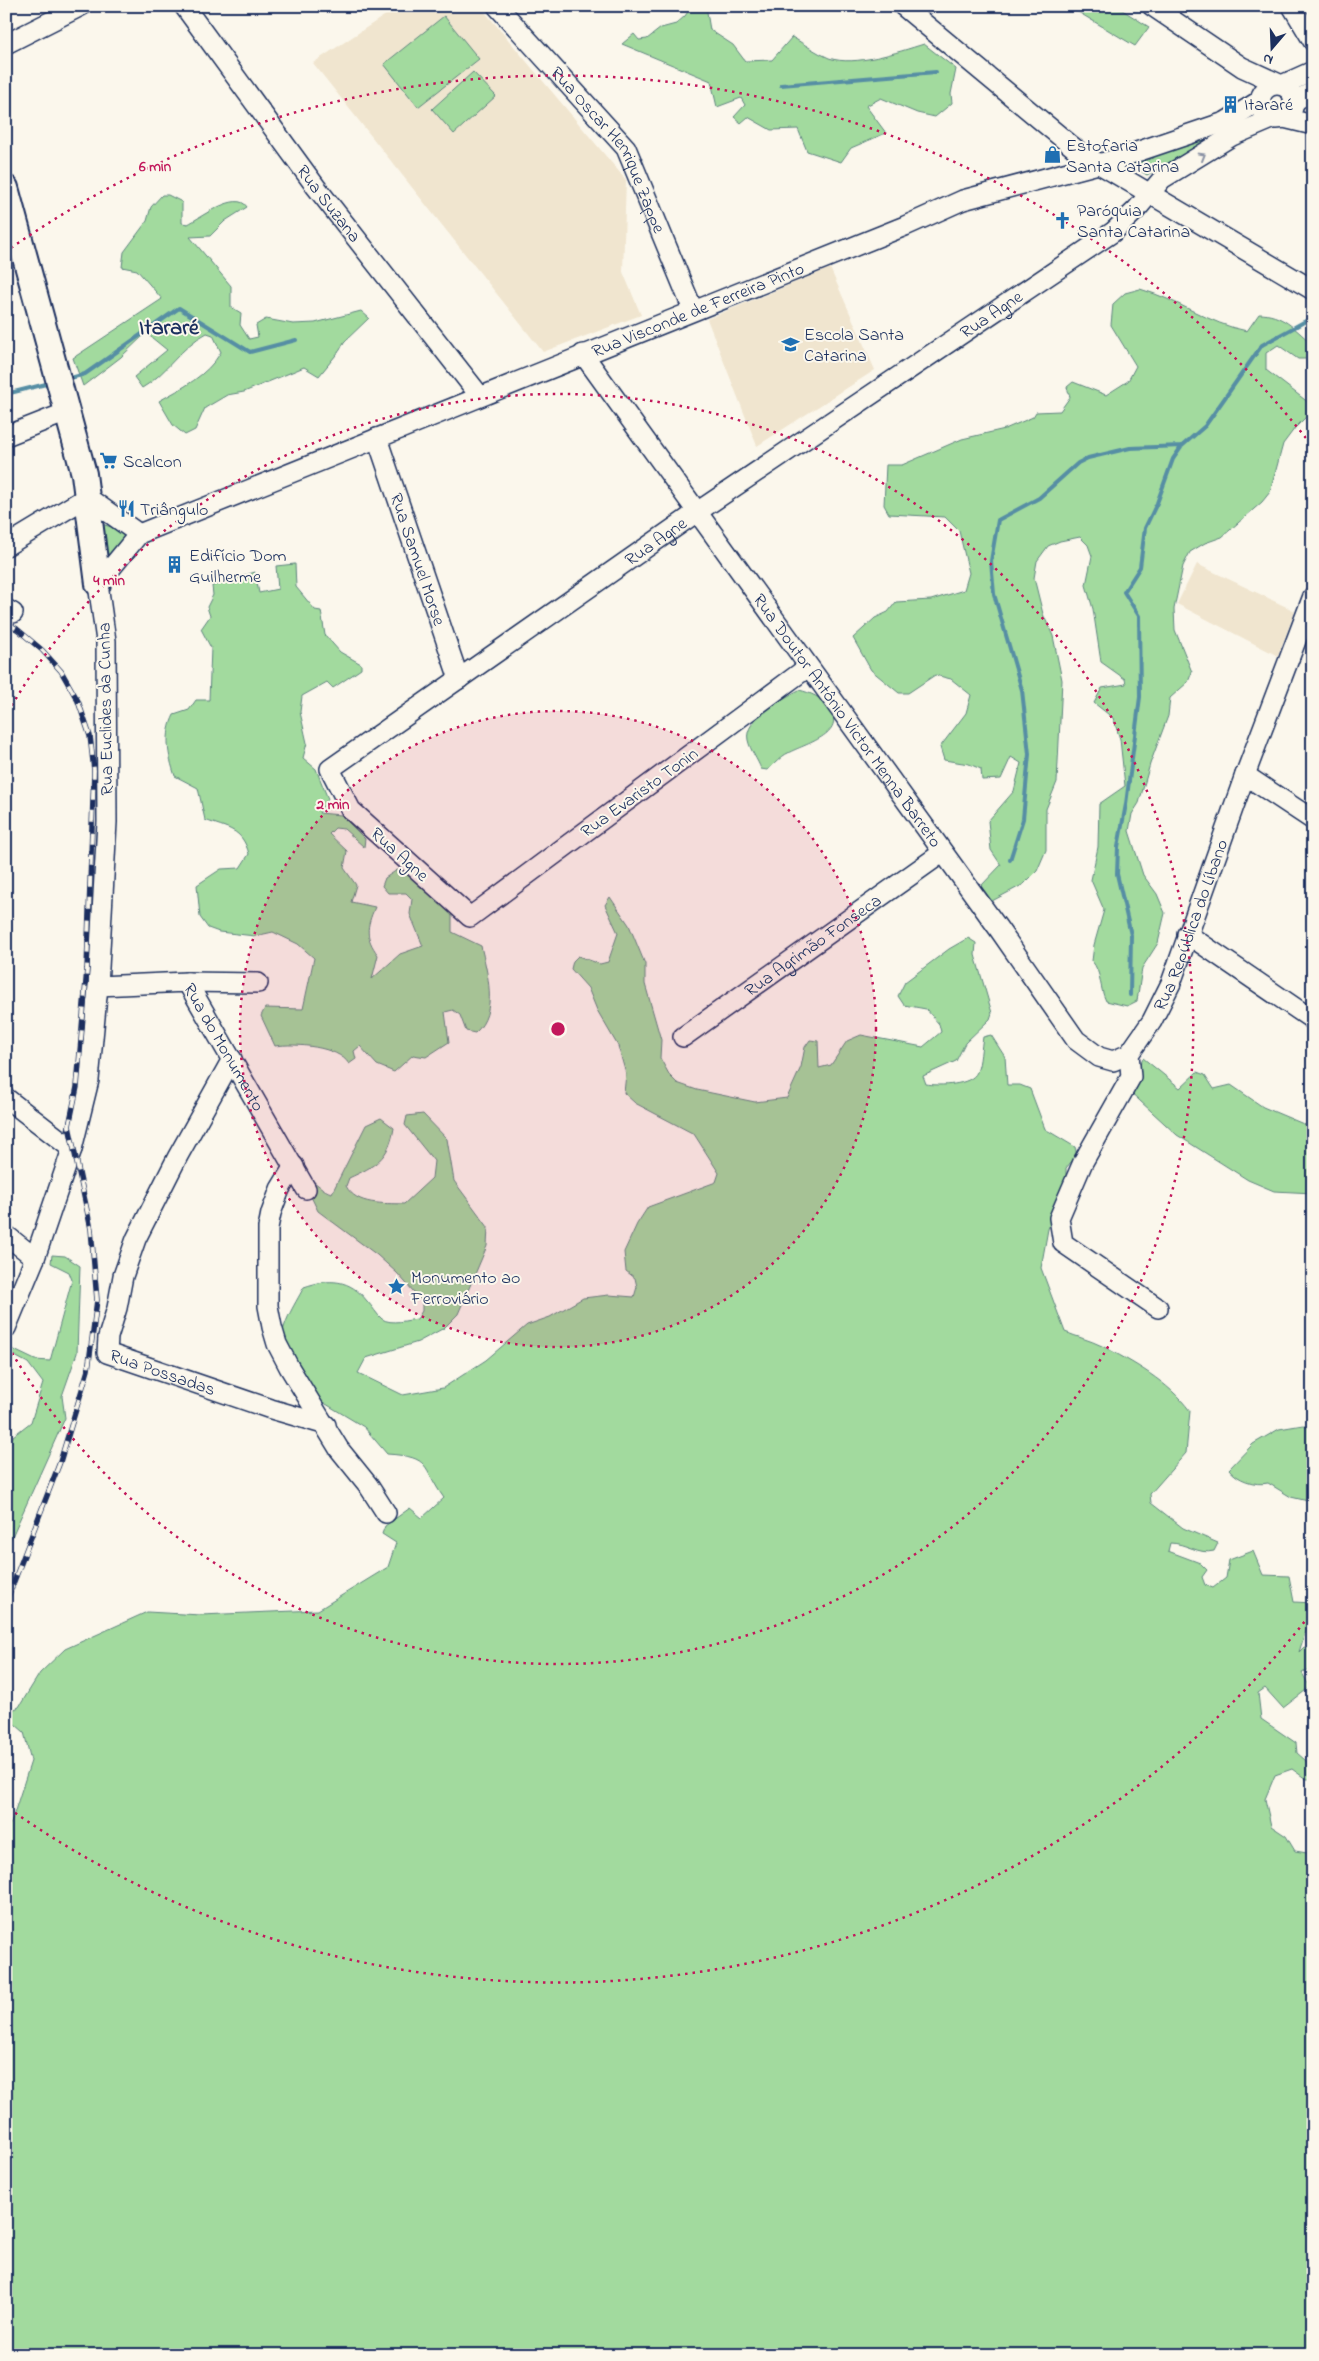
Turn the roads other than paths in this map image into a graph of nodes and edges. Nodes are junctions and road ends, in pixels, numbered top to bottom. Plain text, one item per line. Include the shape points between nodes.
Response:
1 (81, 6) edge
2 (184, 6) edge
3 (497, 6) edge
4 (903, 6) edge
5 (1152, 6) edge
6 (1292, 6) edge
7 (1313, 41) edge
8 (6, 44) edge
9 (1242, 67) junction
10 (1313, 71) edge
11 (1280, 84) junction
12 (1313, 92) edge
13 (1261, 98) junction
14 (1285, 111) junction
15 (1313, 121) edge
16 (1313, 125) edge
17 (1097, 164) junction
18 (6, 188) edge
19 (1149, 194) junction
20 (1313, 290) edge
21 (693, 310) junction
22 (582, 354) junction
23 (480, 396) junction
24 (67, 412) junction
25 (6, 436) edge
26 (377, 438) junction
27 (87, 497) junction
28 (697, 512) junction
29 (139, 534) junction
30 (6, 546) edge
31 (98, 584) junction
32 (1311, 609) edge
33 (808, 667) junction
34 (459, 679) junction
35 (1245, 775) junction
36 (1313, 820) edge
37 (942, 853) junction
38 (470, 917) joint
39 (1187, 934) junction
40 (187, 982) junction
41 (258, 983) dead end
42 (98, 986) junction
43 (1313, 1020) edge
44 (683, 1037) dead end
45 (1129, 1054) junction
46 (232, 1059) junction
47 (6, 1098) edge
48 (72, 1149) junction
49 (294, 1166) junction
50 (306, 1189) dead end
51 (6, 1236) edge
52 (35, 1258) junction
53 (1158, 1308) dead end
54 (6, 1328) edge
55 (326, 1425) junction
56 (386, 1513) dead end

1 - 8 street
2 - 23 street, Rua Suzana via 316,187
3 - 21 street, Rua Oscar Henrique Zappe via 626,148
4 - 17 street
5 - 9 street
6 - 7 street
9 - 11 street
9 - 13 street
10 - 11 street
11 - 13 street via 1271,85
11 - 14 street via 1292,94
12 - 14 street
13 - 14 street via 1262,111
13 - 17 street, Rua Visconde de Ferreira Pinto via 1225,122
14 - 15 street
14 - 16 street
19 -> 14 street via 1162,179 1232,136
17 - 19 street
17 - 21 street, Rua Visconde de Ferreira Pinto via 963,200
18 - 24 main road, Rua Euclides da Cunha
19 - 20 street
19 - 28 street, Rua Agne via 1112,232
21 - 22 street, Rua Visconde de Ferreira Pinto
22 - 23 street, Rua Visconde de Ferreira Pinto
22 - 28 street, Rua Doutor Antônio Victor Menna Barreto
23 - 26 street, Rua Visconde de Ferreira Pinto
24 - 25 street
24 - 27 main road, Rua Euclides da Cunha
26 - 29 street, Rua Visconde de Ferreira Pinto
26 - 34 street, Rua Samuel Morse
27 - 29 street
27 - 30 street
27 - 31 main road, Rua Euclides da Cunha
28 - 33 street, Rua Doutor Antônio Victor Menna Barreto
28 - 34 street, Rua Agne
29 - 31 street, Rua Visconde de Ferreira Pinto
31 - 42 street, Rua Euclides da Cunha via 106,641 107,822
32 - 35 street, Rua República do Líbano
33 - 37 street, Rua Doutor Antônio Victor Menna Barreto
33 - 38 street, Rua Evaristo Tonin
34 - 38 street, Rua Agne via 330,769 351,810
35 - 36 street
35 - 39 street, Rua República do Líbano
37 - 44 street, Rua Agrimão Fonseca
37 - 45 street, Rua Doutor Antônio Victor Menna Barreto via 1076,1040 1099,1057 1113,1061
39 - 43 street
39 - 45 street, Rua República do Líbano via 1162,1002
40 - 41 street
40 - 42 street, Rua do Monumento
40 - 46 street, Rua do Monumento
42 - 48 street, Rua Euclides da Cunha via 89,1080
45 - 53 street via 1130,1077 1083,1162 1059,1218 1063,1243
46 - 49 street, Rua do Monumento
46 - 55 street, Rua Possadas via 136,1239 123,1276 107,1353
47 - 48 street
48 - 52 street, Rua Euclides da Cunha
49 - 50 street, Rua do Monumento
49 - 55 street via 280,1189 268,1228 268,1306 277,1344
51 - 52 street
52 - 54 street, Rua Euclides da Cunha
55 - 56 street via 339,1449

